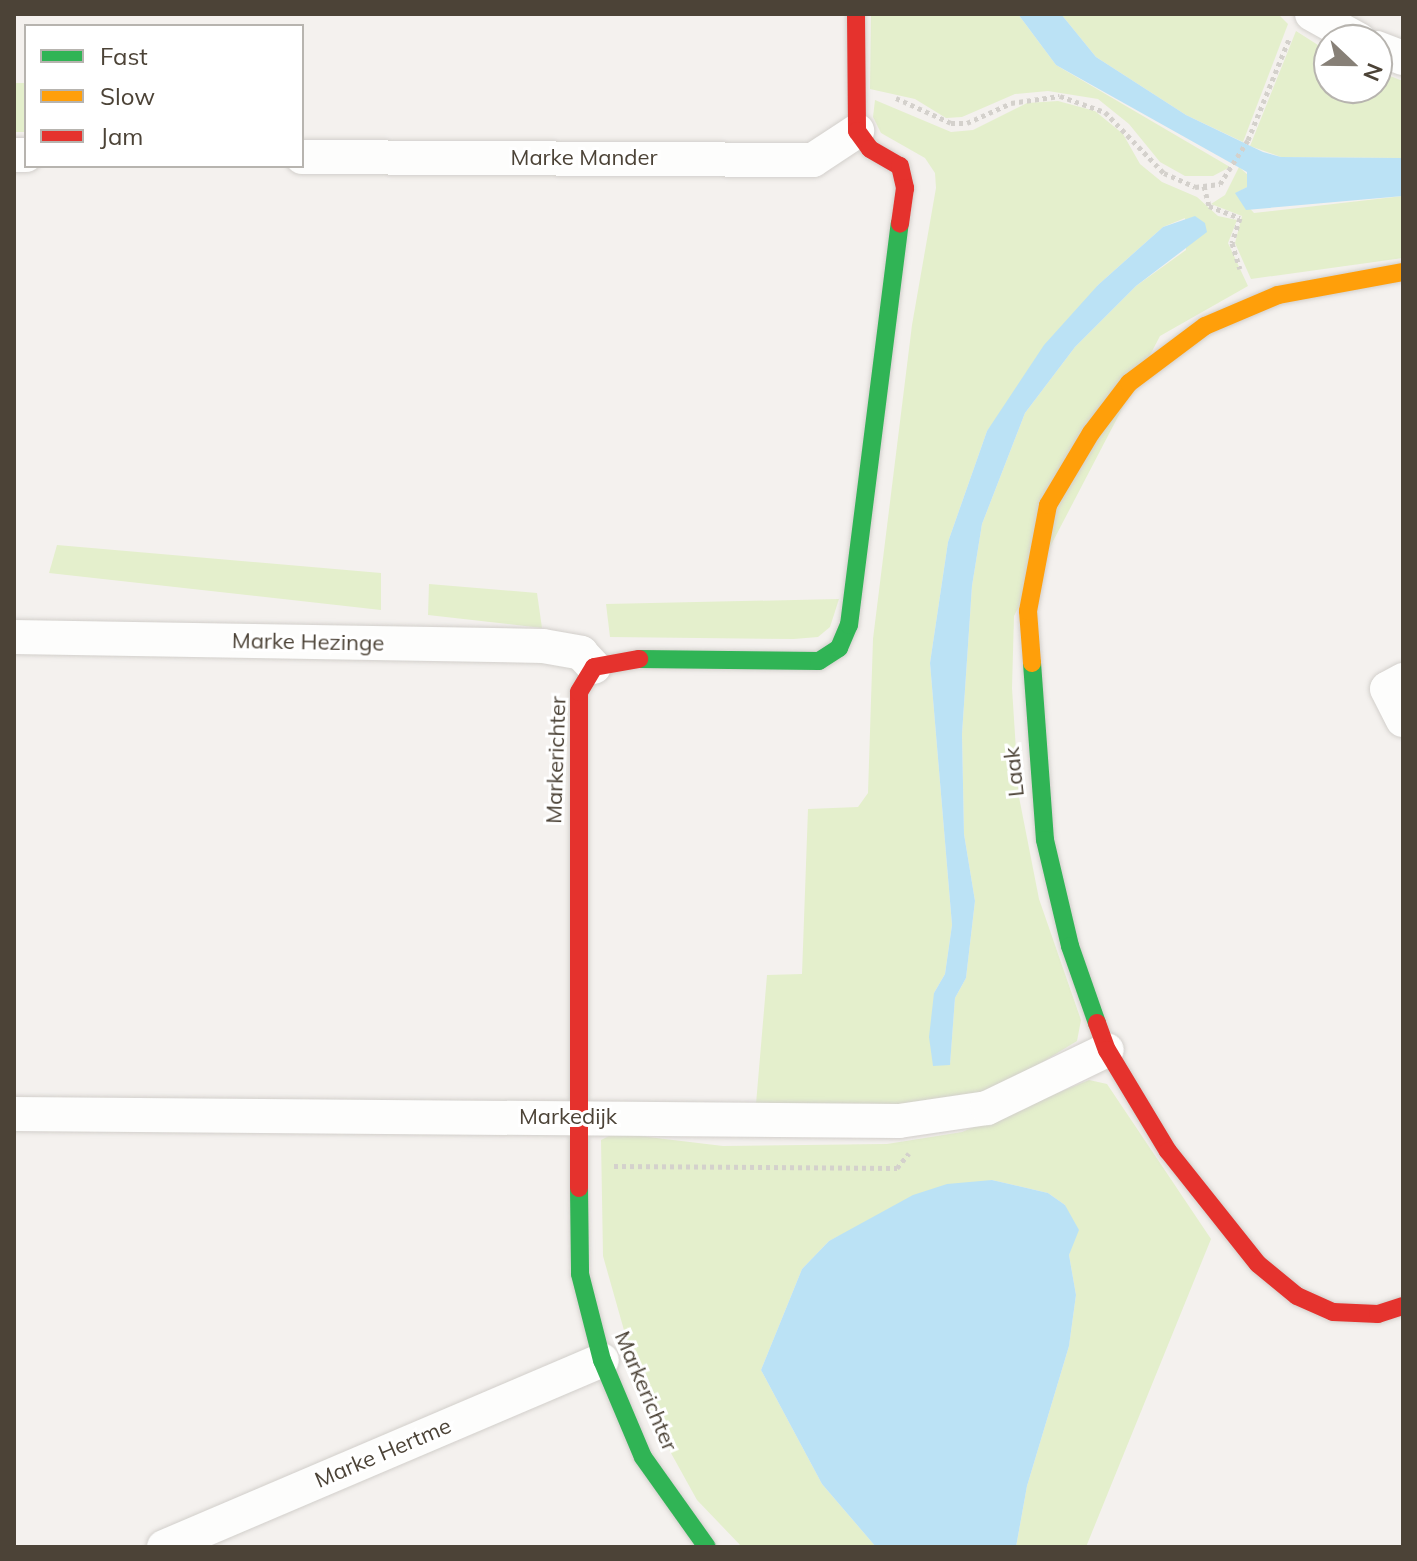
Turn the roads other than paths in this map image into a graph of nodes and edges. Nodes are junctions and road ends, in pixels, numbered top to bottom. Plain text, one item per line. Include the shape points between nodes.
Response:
1 (856, 14) edge
2 (857, 131) junction
3 (304, 157) edge
4 (1403, 272) edge
5 (14, 637) edge
6 (594, 667) junction
7 (1403, 680) edge
8 (1403, 720) edge
9 (1107, 1050) junction
10 (14, 1114) edge
11 (576, 1119) junction
12 (1403, 1306) edge
13 (602, 1360) junction
14 (164, 1547) edge
15 (707, 1547) edge

1 - 2 street
2 - 3 street, Marke Mander via 813,160
2 - 6 street via 870,149 900,166 905,188 849,625 839,648 819,661 617,659
4 - 9 street, Laak via 1266,301 1205,326 1129,383 1091,433 1048,505 1028,611 1045,840 1070,946
5 - 6 street, Marke Hezinge via 543,646 581,653
6 - 11 street, Markerichter via 579,692
7 - 8 street via 1387,689
9 - 11 street, Markedijk via 987,1108 899,1121
9 - 12 street, Laak via 1168,1151 1258,1264 1297,1296 1333,1312 1378,1314
10 - 11 street, Markedijk
11 - 13 street, Markerichter via 580,1274
13 - 14 street, Marke Hertme
13 - 15 street, Markerichter via 643,1457

